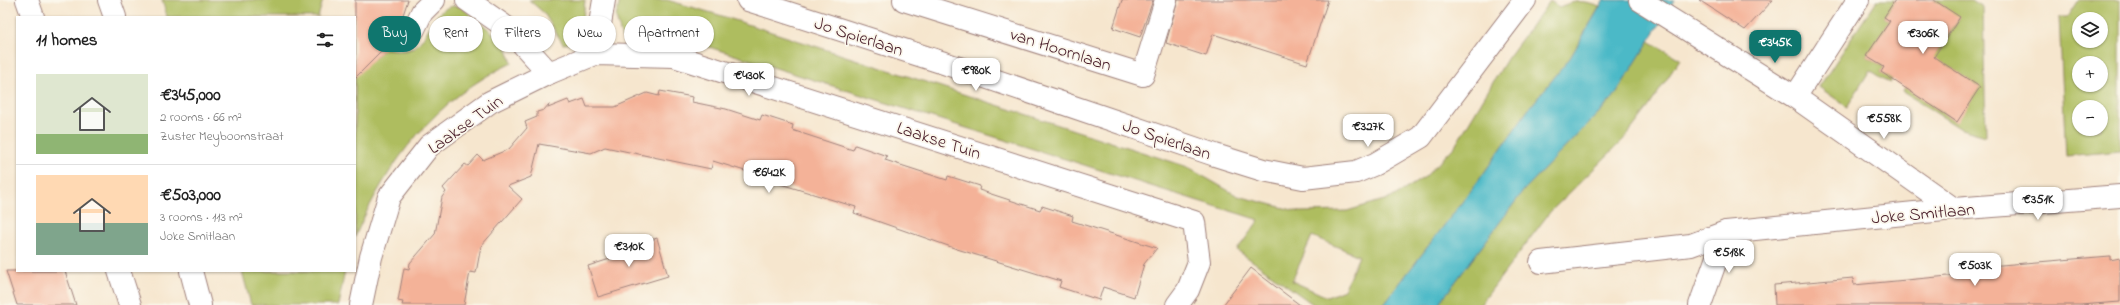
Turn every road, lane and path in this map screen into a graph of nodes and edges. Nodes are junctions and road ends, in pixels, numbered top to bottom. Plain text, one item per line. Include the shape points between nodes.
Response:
1 (27, 0) edge
2 (109, 0) edge
3 (434, 0) edge
4 (467, 0) edge
5 (604, 0) edge
6 (748, 0) edge
7 (904, 0) edge
8 (1166, 0) edge
9 (1525, 0) edge
10 (1640, 0) edge
11 (1858, 0) edge
12 (32, 16) edge
13 (115, 16) edge
14 (420, 16) edge
15 (595, 54) junction
16 (548, 73) junction
17 (1795, 97) junction
18 (2120, 196) edge
19 (1954, 209) junction
20 (1726, 232) junction
21 (1541, 262) dead end
22 (118, 272) edge
23 (191, 272) edge
24 (130, 305) edge
25 (200, 305) edge
26 (361, 305) edge
27 (1177, 305) edge
28 (1700, 305) edge

1 - 12 street
2 - 13 street
3 - 14 street
4 - 16 street via 510,30
5 - 15 street
6 - 9 street, Jo Spierlaan via 1215,155 1263,170 1303,178 1356,172 1421,137
7 - 8 street, van Hoornlaan via 1143,75
10 - 17 street
11 - 17 street
15 - 16 street, Laakse Tuin
15 - 27 street, Laakse Tuin via 674,56 1194,222 1199,262 1188,290
16 - 26 street, Laakse Tuin via 490,102 429,146 389,197 371,257
17 - 19 street
18 - 19 street, Joke Smitlaan
19 - 20 street, Joke Smitlaan
20 - 21 street, Joke Smitlaan via 1691,245
20 - 28 street
22 - 24 street
23 - 25 street

